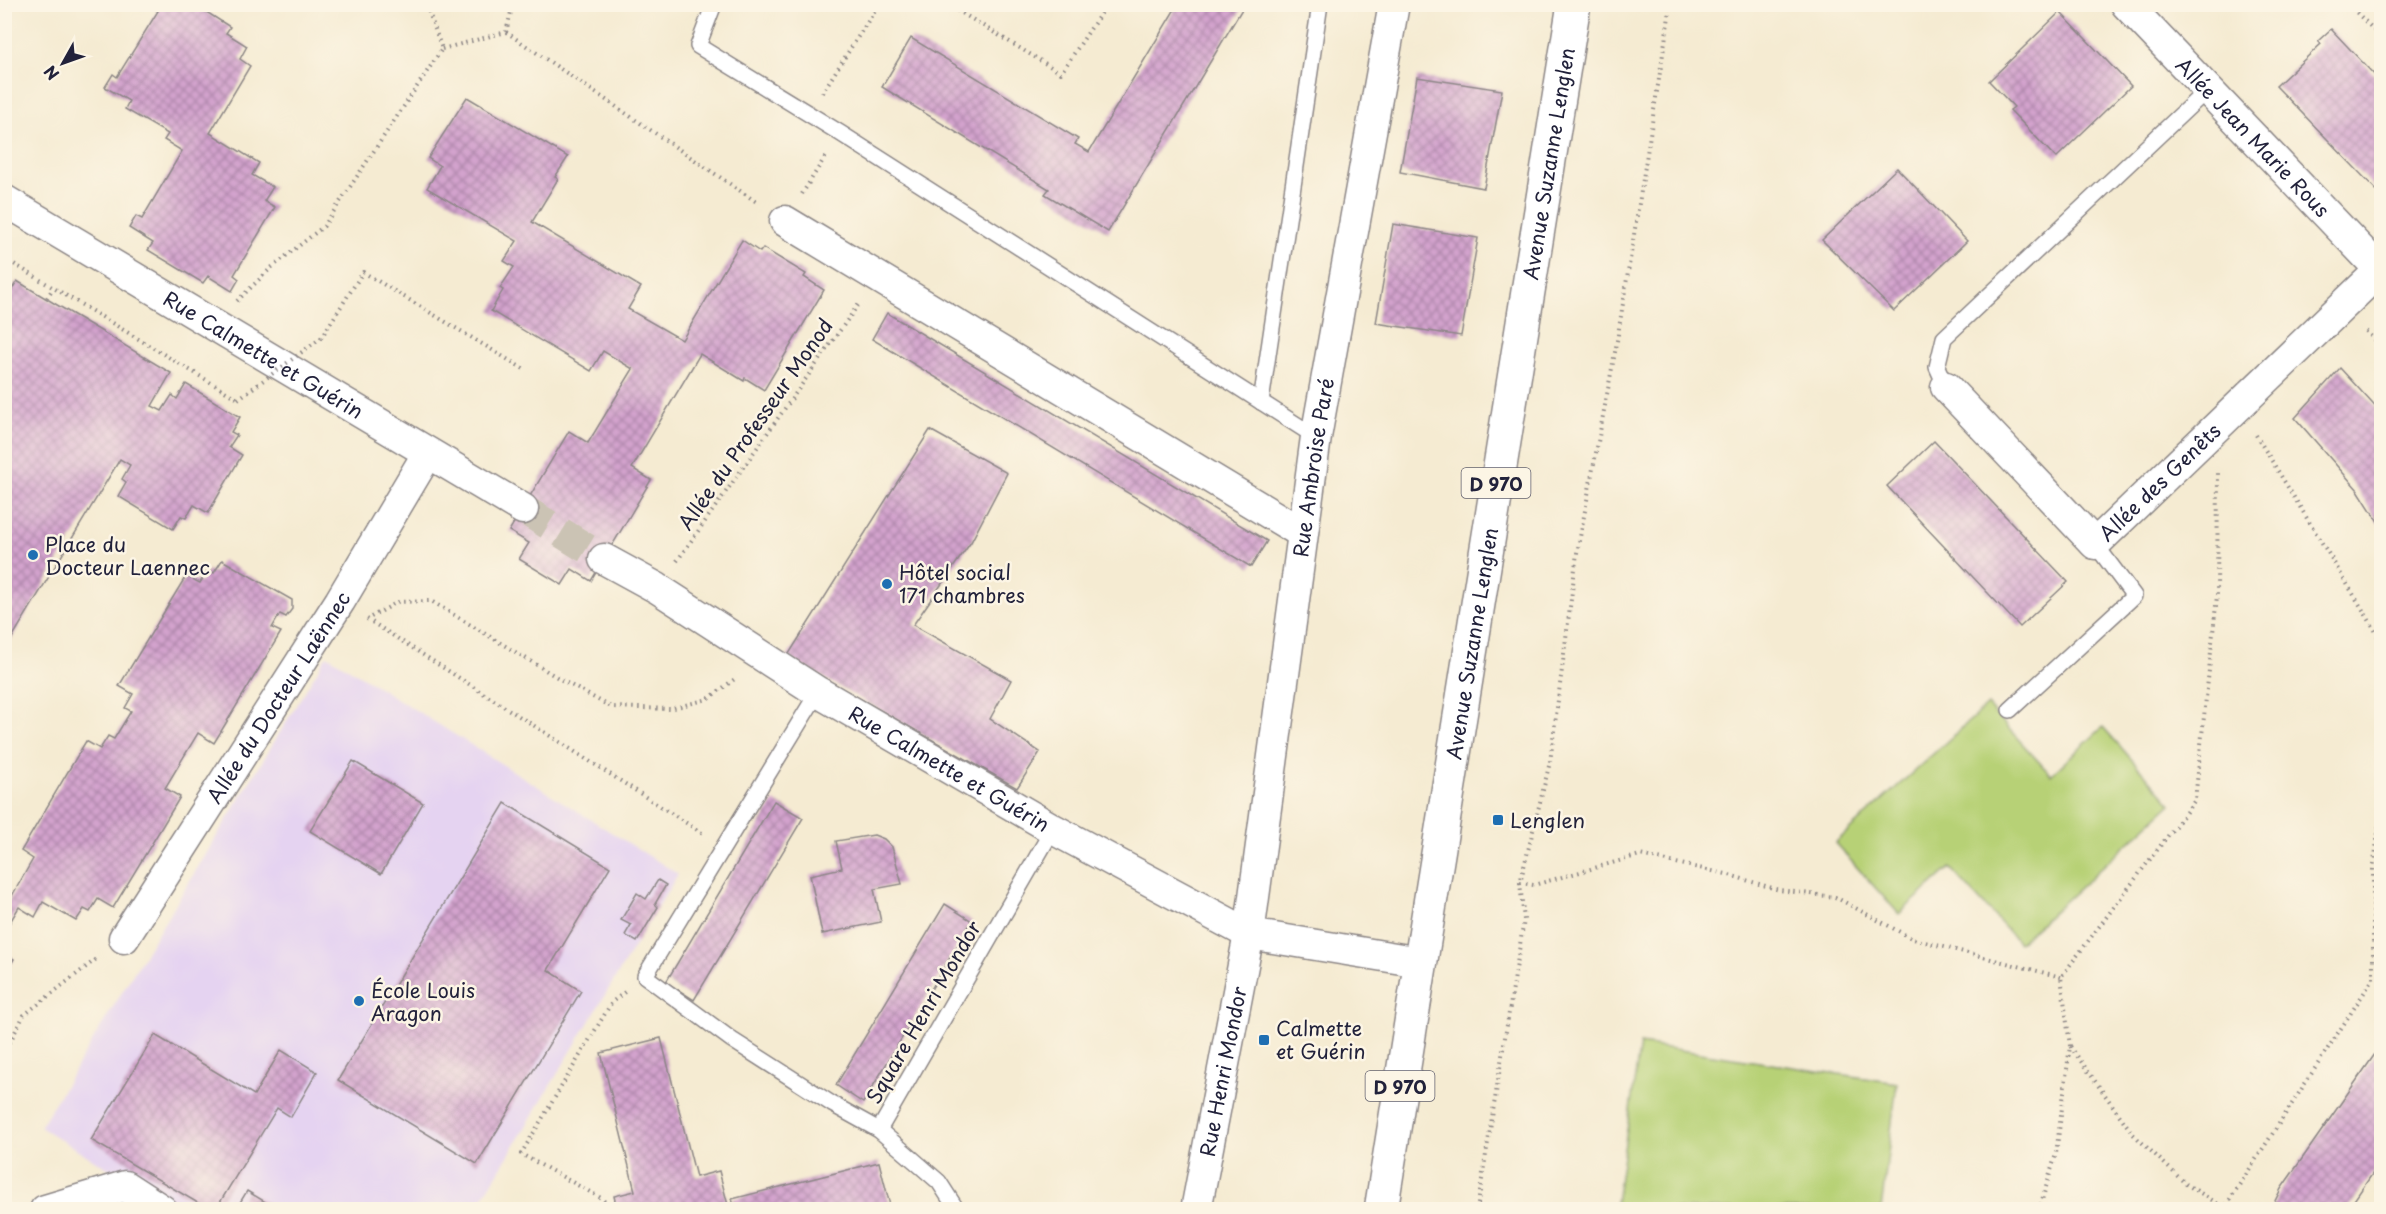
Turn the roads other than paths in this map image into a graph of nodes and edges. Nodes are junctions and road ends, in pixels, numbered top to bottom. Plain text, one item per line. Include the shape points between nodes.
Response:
1 (714, 4) edge
2 (1320, 4) edge
3 (1394, 4) edge
4 (1574, 4) edge
5 (2126, 4) edge
6 (2207, 90) junction
7 (4, 200) edge
8 (785, 221) road end
9 (2381, 271) edge
10 (1946, 387) joint
11 (1261, 402) junction
12 (1316, 437) junction
13 (428, 453) junction
14 (523, 508) tunnel mouth
15 (1302, 533) junction
16 (2095, 544) junction
17 (604, 559) tunnel mouth
18 (818, 692) junction
19 (2010, 710) dead end
20 (1053, 829) junction
21 (1249, 934) junction
22 (124, 938) road end
23 (1420, 962) junction
24 (879, 1130) junction
25 (45, 1209) edge
26 (162, 1209) edge
27 (957, 1209) edge
28 (1196, 1209) edge
29 (1381, 1209) edge

1 - 11 lane via 698,46
2 - 11 lane
3 - 12 street, Rue Ambroise Paré
4 - 23 main road, Avenue Suzanne Lenglen / D 970
5 - 6 street, Allée Jean Marie Rous
6 - 9 street, Allée Jean Marie Rous
6 - 10 lane via 1944,338 1937,367
7 - 13 street, Rue Calmette et Guérin
8 - 15 street
9 - 16 street, Allée des Genêts
10 - 16 street, Allée des Genêts
11 - 12 lane
12 - 15 street, Rue Ambroise Paré
13 - 14 street, Rue Calmette et Guérin
13 - 22 street, Allée du Docteur Laënnec via 340,601
15 - 21 street, Rue Ambroise Paré
16 - 19 lane via 2134,596
17 - 18 street, Rue Calmette et Guérin via 657,588
18 - 20 street, Rue Calmette et Guérin
18 - 24 lane, Square Henri Mondor via 645,976 732,1040
20 - 21 street, Rue Calmette et Guérin
20 - 24 lane, Square Henri Mondor
21 - 23 street, Rue Calmette et Guérin
21 - 28 street, Rue Henri Mondor
23 - 29 main road, Avenue Suzanne Lenglen / D 970
24 - 27 lane via 939,1182
25 - 26 street via 125,1186

